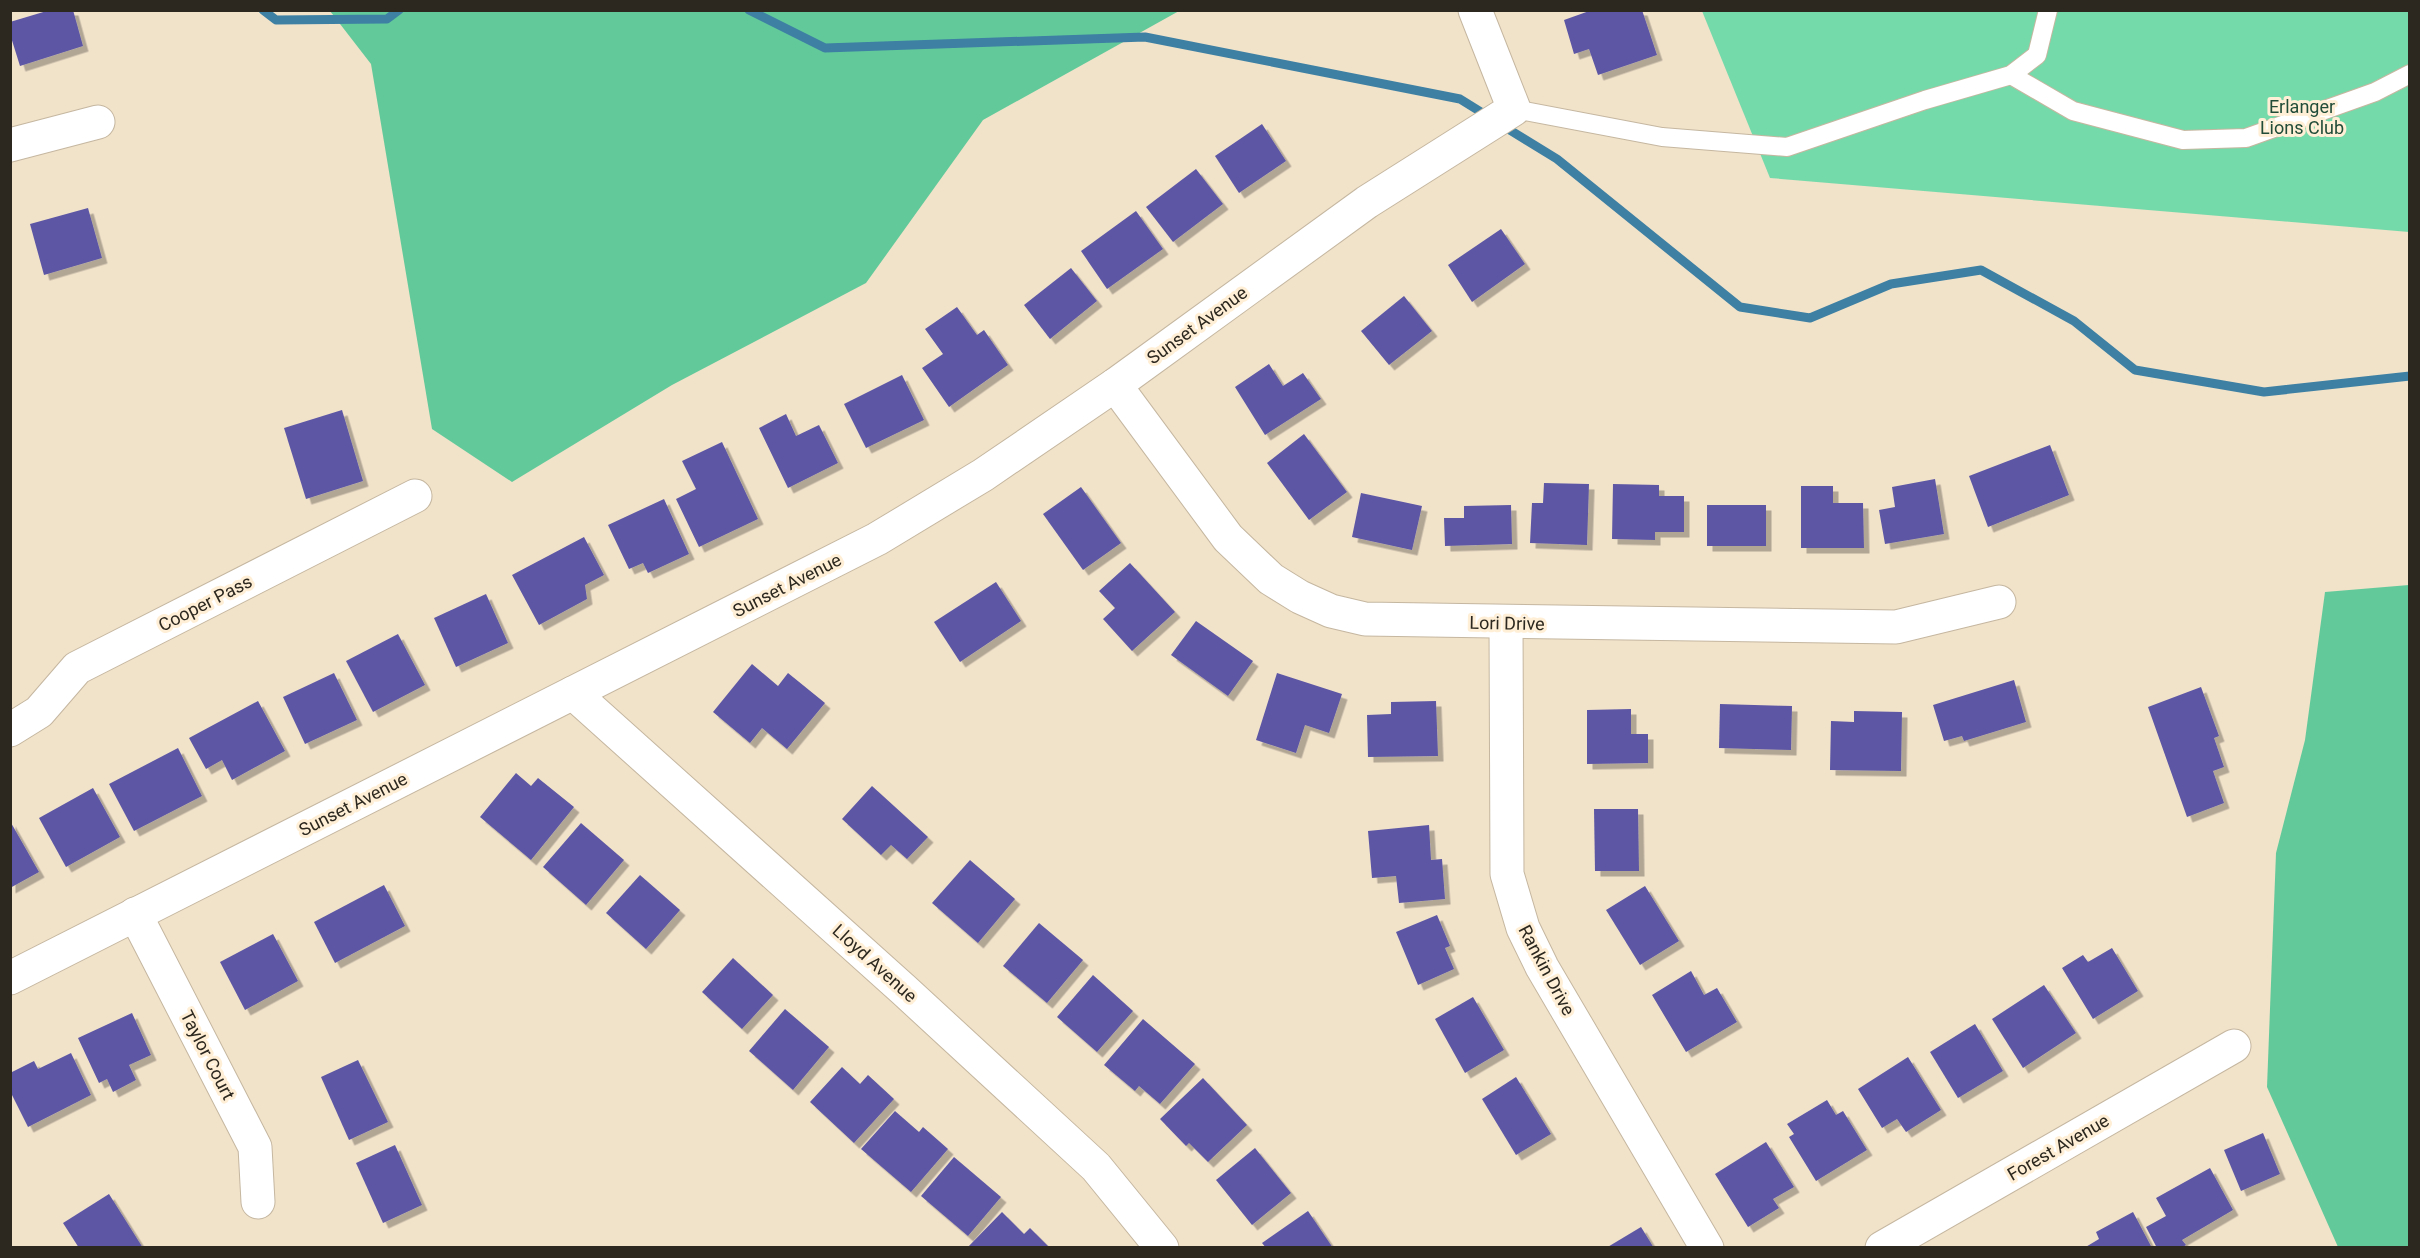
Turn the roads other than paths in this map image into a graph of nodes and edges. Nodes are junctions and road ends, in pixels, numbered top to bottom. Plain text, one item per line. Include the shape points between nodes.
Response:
1 (1475, 10) edge
2 (2048, 10) edge
3 (2409, 74) edge
4 (2012, 75) junction
5 (1514, 109) junction
6 (98, 122) dead end
7 (10, 145) edge
8 (1115, 385) junction
9 (415, 496) dead end
10 (1999, 602) dead end
11 (1506, 623) junction
12 (573, 693) junction
13 (10, 730) edge
14 (135, 914) junction
15 (10, 978) edge
16 (2234, 1046) dead end
17 (258, 1202) dead end
18 (1162, 1248) edge
19 (1707, 1248) edge
20 (1882, 1248) edge

1 - 5 street
2 - 4 lane via 2037,55
3 - 4 lane via 2375,92 2246,138 2183,140 2073,111
4 - 5 lane via 1924,100 1787,147 1662,137
5 - 8 street, Sunset Avenue via 1367,202
6 - 7 street
8 - 11 street, Lori Drive via 1228,538 1271,579 1300,597 1331,611 1365,619
8 - 12 street, Sunset Avenue via 983,475 877,539
9 - 13 street, Cooper Pass via 77,668 39,712
10 - 11 street, Lori Drive via 1896,627
11 - 19 street, Rankin Drive via 1507,874 1523,928
12 - 14 street, Sunset Avenue
12 - 18 street, Lloyd Avenue via 1096,1167
14 - 15 street, Sunset Avenue
14 - 17 street, Taylor Court via 255,1147
16 - 20 street, Forest Avenue

